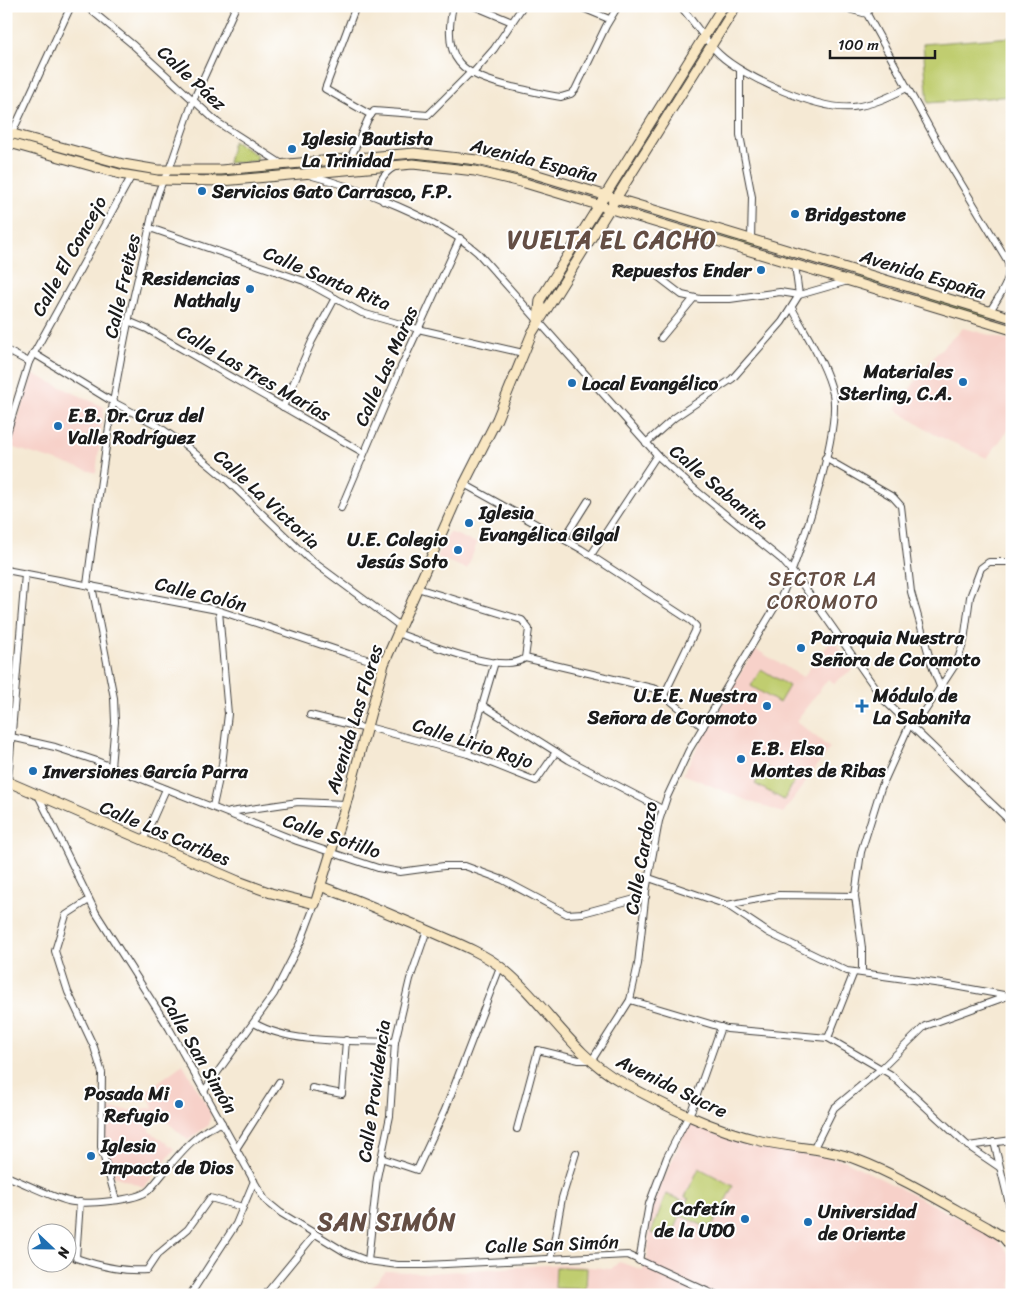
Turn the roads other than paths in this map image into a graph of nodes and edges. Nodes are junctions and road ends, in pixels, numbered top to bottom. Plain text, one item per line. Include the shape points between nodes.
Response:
1 (71, 6) edge
2 (86, 6) edge
3 (236, 6) edge
4 (356, 6) edge
5 (453, 6) edge
6 (474, 6) edge
7 (523, 6) edge
8 (578, 6) edge
9 (618, 6) edge
10 (680, 6) edge
11 (723, 6) edge
12 (736, 6) edge
13 (837, 6) edge
14 (870, 6) edge
15 (867, 14) junction
16 (609, 19) junction
17 (512, 22) junction
18 (704, 36) junction
19 (712, 46) junction
20 (740, 71) junction
21 (471, 73) junction
22 (907, 88) junction
23 (193, 101) junction
24 (370, 115) junction
25 (9, 132) edge
26 (7, 144) edge
27 (351, 157) junction
28 (284, 164) junction
29 (400, 164) junction
30 (169, 170) junction
31 (303, 173) junction
32 (131, 177) junction
33 (163, 180) junction
34 (605, 195) junction
35 (616, 198) junction
36 (383, 201) junction
37 (599, 205) junction
38 (610, 209) junction
39 (150, 228) junction
40 (460, 238) junction
41 (751, 239) junction
42 (796, 253) junction
43 (795, 265) junction
44 (652, 272) dead end
45 (849, 281) junction
46 (799, 296) junction
47 (335, 298) junction
48 (694, 298) junction
49 (792, 308) junction
50 (990, 311) junction
51 (1012, 318) edge
52 (538, 320) junction
53 (128, 321) junction
54 (418, 329) junction
55 (1012, 330) edge
56 (661, 338) dead end
57 (6, 350) edge
58 (33, 353) junction
59 (523, 353) junction
60 (29, 362) junction
61 (113, 402) junction
62 (283, 408) junction
63 (6, 436) edge
64 (646, 443) junction
65 (364, 453) junction
66 (658, 455) junction
67 (825, 458) junction
68 (464, 484) junction
69 (588, 500) dead end
70 (341, 508) dead end
71 (564, 539) junction
72 (591, 555) junction
73 (1012, 562) edge
74 (6, 570) edge
75 (792, 571) junction
76 (24, 574) junction
77 (90, 586) junction
78 (417, 588) junction
79 (220, 611) junction
80 (399, 630) junction
81 (525, 658) junction
82 (495, 662) junction
83 (384, 664) junction
84 (941, 689) junction
85 (664, 695) junction
86 (482, 705) junction
87 (310, 715) dead end
88 (909, 726) junction
89 (703, 727) junction
90 (368, 728) junction
91 (11, 737) junction
92 (556, 752) junction
93 (468, 754) junction
94 (111, 767) junction
95 (7, 781) edge
96 (166, 789) junction
97 (37, 794) junction
98 (346, 804) junction
99 (213, 806) junction
100 (662, 809) junction
101 (229, 812) junction
102 (1012, 823) edge
103 (142, 841) junction
104 (331, 853) junction
105 (649, 878) junction
106 (320, 886) junction
107 (646, 896) junction
108 (855, 896) junction
109 (90, 900) junction
110 (314, 904) junction
111 (727, 905) junction
112 (427, 930) junction
113 (500, 967) junction
114 (854, 972) junction
115 (862, 972) junction
116 (1010, 995) edge
117 (630, 1000) junction
118 (254, 1022) junction
119 (721, 1027) junction
120 (828, 1038) junction
121 (346, 1040) junction
122 (396, 1042) junction
123 (592, 1060) junction
124 (882, 1068) junction
125 (279, 1082) dead end
126 (312, 1088) dead end
127 (204, 1091) junction
128 (688, 1116) junction
129 (222, 1123) junction
130 (517, 1129) dead end
131 (1012, 1140) edge
132 (994, 1142) junction
133 (968, 1146) junction
134 (236, 1148) junction
135 (813, 1150) junction
136 (576, 1153) dead end
137 (381, 1158) junction
138 (999, 1167) junction
139 (6, 1176) edge
140 (254, 1181) junction
141 (116, 1200) junction
142 (80, 1202) junction
143 (243, 1207) junction
144 (1012, 1216) edge
145 (315, 1234) junction
146 (1012, 1248) edge
147 (551, 1259) junction
148 (368, 1261) junction
149 (640, 1261) junction
150 (190, 1295) edge
151 (265, 1295) edge
152 (715, 1295) edge

1 - 25 street
2 - 23 street, Calle Páez
3 - 23 street, Calle Freites
4 - 24 street via 325,89
5 - 21 street via 449,43 457,59
6 - 17 street
7 - 17 street
8 - 16 street
9 - 16 street
10 - 18 street
11 - 18 street, Avenida Las Flores
12 - 19 street, Avenida Las Flores
13 - 15 street
14 - 15 street
15 - 22 street
16 - 21 street via 580,82 567,96 492,82
17 - 21 street
18 - 19 street
18 - 34 street, Avenida Las Flores
19 - 20 street
19 - 35 street, Avenida Las Flores
20 - 22 street via 816,102 840,107 875,102
20 - 41 street via 740,135 752,197
21 - 24 street via 428,115 378,110
22 - 50 street via 1009,266 1009,276
23 - 28 street, Calle Páez via 228,131
23 - 30 street, Calle Freites
24 - 27 street
25 - 26 street
25 - 30 street, Avenida España via 123,164
26 - 32 street, Avenida España
27 - 28 street, Avenida España
27 - 34 street, Avenida España via 414,153 463,158 509,166
28 - 30 street, Avenida España via 221,170
29 - 31 street, Avenida España
29 - 36 street via 380,180
29 - 37 street, Avenida España via 487,173
30 - 33 street, Calle Freites
31 - 33 street, Avenida España via 222,181
31 - 36 street, Calle Sabanita
32 - 33 street, Avenida España
32 - 58 street, Calle El Concejo
33 - 39 street, Calle Freites
34 - 35 street, Avenida España
34 - 37 street, Avenida Las Flores
35 - 38 street, Avenida Las Flores
35 - 41 street, Avenida España
36 - 40 street, Calle Sabanita
37 - 38 street, Avenida España
37 - 52 street, Avenida Las Flores via 540,300
38 - 43 street, Avenida España
38 - 52 street, Avenida Las Flores
39 - 47 street, Calle Santa Rita via 304,281
39 - 53 street, Calle Freites
40 - 52 street, Calle Sabanita via 502,278
40 - 54 street, Calle Las Maras
41 - 42 street, Avenida España
42 - 43 street
42 - 50 street, Avenida España
43 - 45 street, Avenida España
43 - 46 street
44 - 48 street via 682,295
45 - 46 street
45 - 55 street, Avenida España
46 - 48 street via 780,292 730,299
46 - 49 street
47 - 54 street, Calle Santa Rita via 362,313
47 - 62 street
48 - 56 street
49 - 64 street via 732,379 674,418
49 - 67 street, Calle Cardozo via 822,365 833,396 835,418
50 - 51 street, Avenida España
52 - 59 street, Avenida Las Flores
52 - 64 street, Calle Sabanita
53 - 61 street, Calle Freites
53 - 62 street, Calle Las Tres Marías
54 - 59 street, Calle Santa Rita
54 - 65 street, Calle Las Maras
57 - 60 street
58 - 60 street, Calle El Concejo
58 - 61 street, Calle La Victoria
59 - 68 street, Avenida Las Flores via 497,419
60 - 63 street, Calle El Concejo
61 - 77 street, Calle Freites via 102,462
61 - 80 street, Calle La Victoria via 155,424 185,445 227,480 308,558
62 - 65 street, Calle Las Tres Marías
64 - 66 street, Calle Sabanita
65 - 70 street, Calle Las Maras
66 - 72 street
66 - 75 street, Calle Sabanita
67 - 75 street, Calle Cardozo
67 - 84 street via 893,497 901,506 910,592
68 - 71 street
68 - 78 street, Avenida Las Flores
69 - 71 street
71 - 72 street
72 - 85 street via 671,605 695,624 694,636
73 - 84 street via 989,562 981,568 970,597 961,652 952,674
74 - 76 street, Calle Colón
75 - 88 street, Calle Sabanita via 862,672
75 - 89 street, Calle Cardozo via 781,597
76 - 77 street, Calle Colón
76 - 91 street
77 - 79 street, Calle Colón
77 - 94 street, Calle Freites via 114,698
78 - 80 street, Avenida Las Flores
78 - 81 street via 522,620 529,629
79 - 83 street, Calle Colón
79 - 99 street via 228,714
80 - 82 street, Calle La Victoria via 463,656
80 - 83 street, Avenida Las Flores
81 - 82 street, Calle La Victoria via 519,662
81 - 85 street via 652,688
82 - 86 street
83 - 90 street, Avenida Las Flores
84 - 88 street via 921,717
85 - 89 street
86 - 92 street, Calle Lirio Rojo
86 - 93 street
87 - 90 street, Calle Lirio Rojo
88 - 102 street, Calle Sabanita
88 - 108 street via 873,810 861,852
89 - 100 street, Calle Cardozo
90 - 93 street, Calle Lirio Rojo
90 - 98 street, Avenida Las Flores
91 - 94 street, Calle Sotillo via 55,747
91 - 95 street
92 - 93 street, Calle Lirio Rojo via 536,781
92 - 100 street, Calle Lirio Rojo
94 - 96 street, Calle Sotillo
95 - 97 street, Calle Los Caribes
96 - 99 street, Calle Sotillo
96 - 103 street
97 - 103 street, Calle Los Caribes
97 - 109 street, Calle San Simón
98 - 101 street via 298,802
98 - 104 street, Avenida Las Flores
99 - 101 street, Calle Sotillo
100 - 105 street, Calle Cardozo
101 - 104 street, Calle Sotillo
103 - 110 street, Calle Los Caribes via 261,890
104 - 106 street, Avenida Las Flores
104 - 107 street, Calle Sotillo via 400,872 444,866 470,868 503,880 567,914 583,913
105 - 107 street, Calle Cardozo
105 - 111 street
106 - 110 street, Avenida Las Flores
106 - 112 street, Avenida Sucre
107 - 117 street, Calle Cardozo via 642,941
108 - 111 street via 779,895
108 - 115 street
109 - 127 street, Calle San Simón
109 - 141 street via 66,915 55,951 68,992 94,1047 102,1073 101,1147
110 - 118 street, Avenida Las Flores via 293,958 274,994
111 - 114 street via 785,942
112 - 113 street, Avenida Sucre
112 - 122 street, Calle Providencia via 410,979
113 - 123 street, Avenida Sucre
113 - 137 street via 417,1170
114 - 115 street
114 - 120 street
115 - 116 street
116 - 124 street via 931,1022
117 - 119 street
117 - 123 street, Calle Cardozo
118 - 121 street via 280,1034
118 - 127 street, Avenida Las Flores
119 - 120 street
119 - 128 street
120 - 124 street
121 - 122 street
121 - 126 street via 342,1094
122 - 137 street, Calle Providencia via 390,1116
123 - 128 street, Avenida Sucre via 610,1076
123 - 130 street via 538,1050
124 - 133 street
124 - 135 street via 834,1108
125 - 134 street
127 - 129 street, Calle San Simón
128 - 135 street, Avenida Sucre via 737,1134
128 - 149 street via 649,1204
129 - 134 street, Calle San Simón
129 - 141 street via 198,1136 146,1193
131 - 132 street
132 - 133 street
132 - 138 street
133 - 138 street
134 - 140 street, Calle San Simón
135 - 146 street, Avenida Sucre via 848,1156 872,1166 988,1226
136 - 147 street via 562,1198
137 - 148 street, Calle Providencia
138 - 144 street
139 - 142 street
140 - 143 street
140 - 145 street, Calle San Simón via 273,1207
141 - 142 street
142 - 143 street via 76,1258 108,1268 139,1271 147,1270 157,1255 188,1229 210,1198
143 - 150 street via 230,1235
145 - 148 street, Calle San Simón
145 - 151 street
147 - 148 street, Calle San Simón via 398,1265
147 - 149 street, Calle San Simón via 622,1255
149 - 152 street, Calle San Simón

